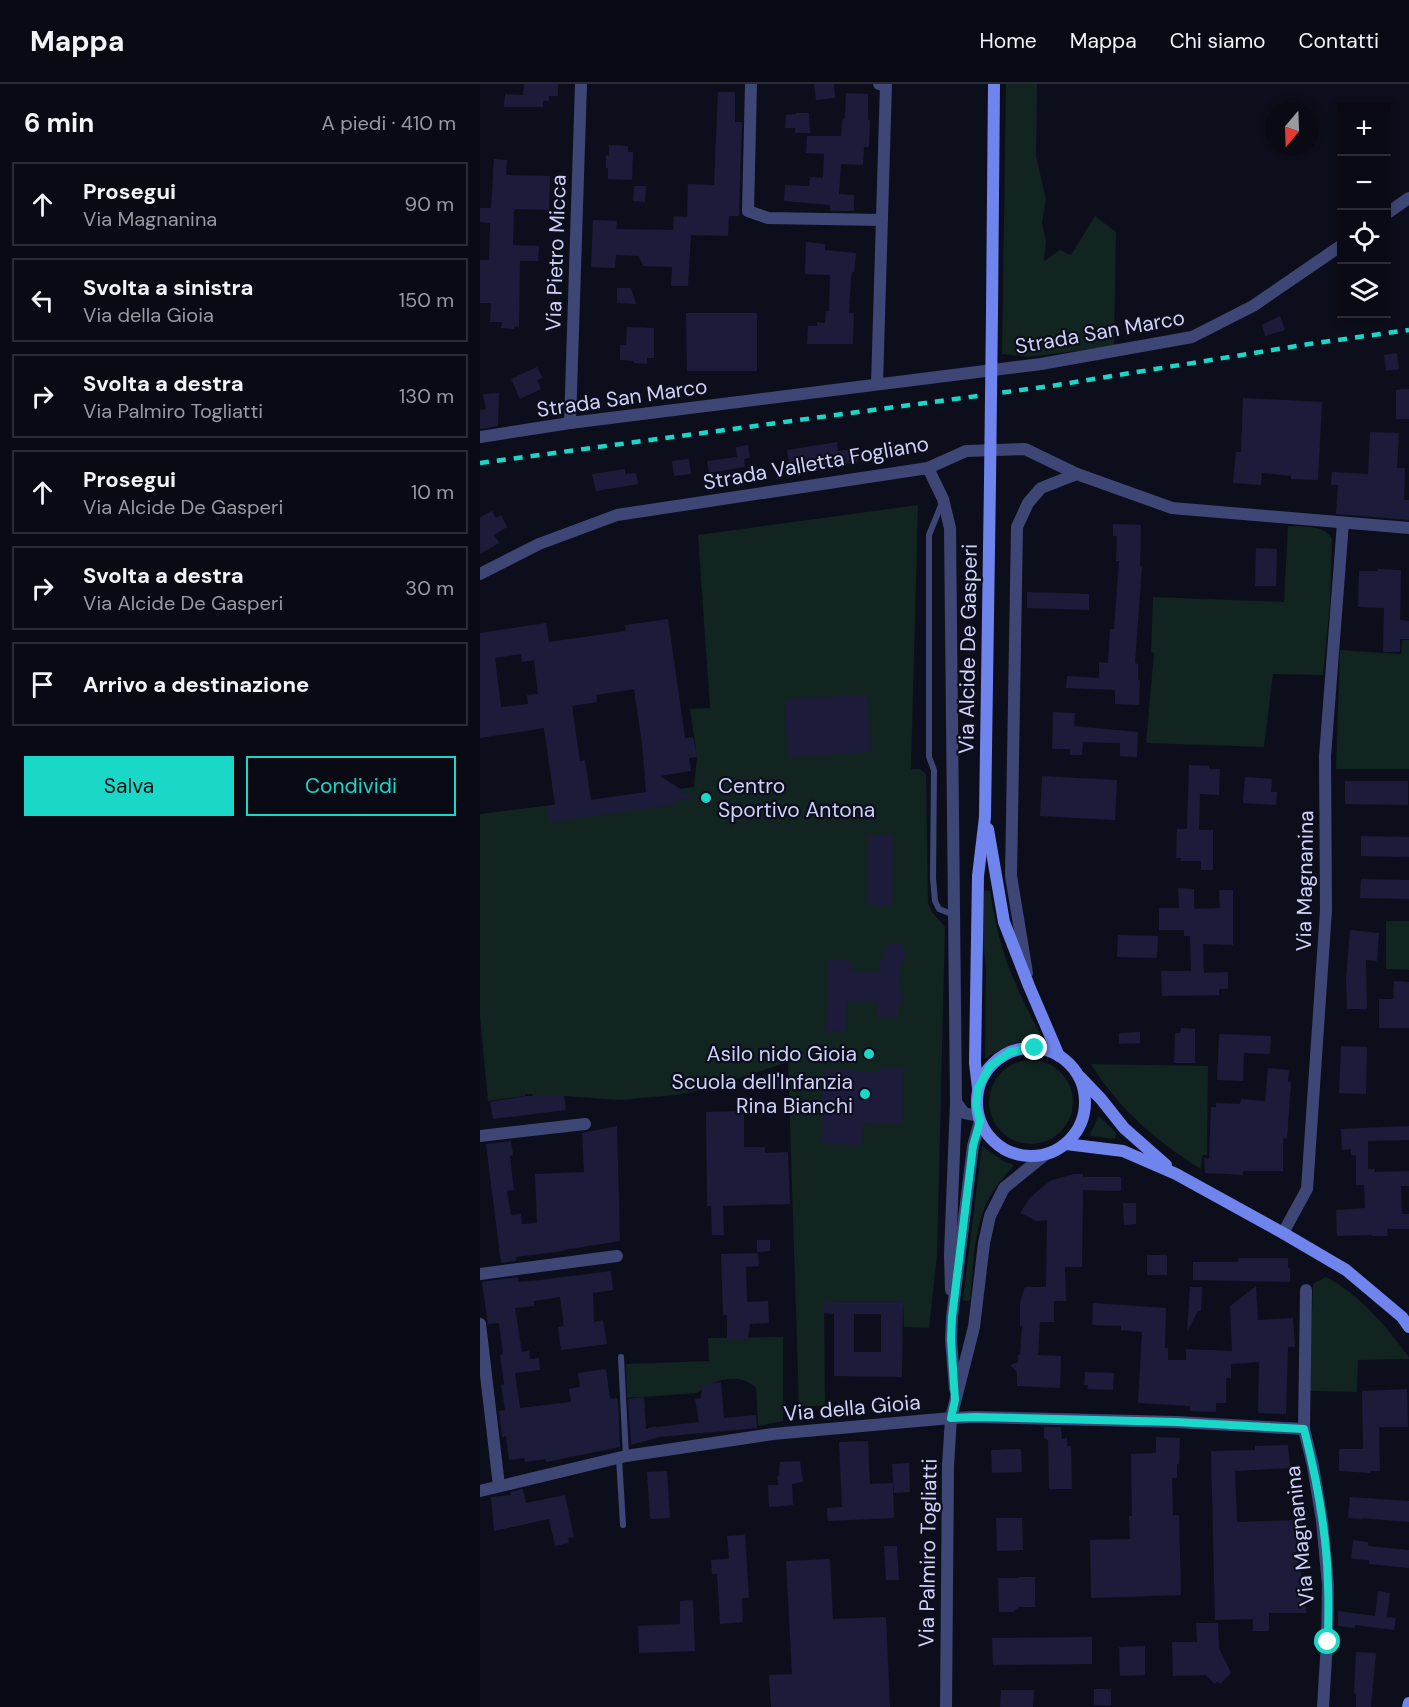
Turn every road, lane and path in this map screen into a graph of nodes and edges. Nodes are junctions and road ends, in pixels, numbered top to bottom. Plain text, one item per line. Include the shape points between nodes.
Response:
1 (581, 84) edge
2 (751, 84) edge
3 (879, 84) edge
4 (994, 84) edge
5 (1409, 198) edge
6 (1391, 211) edge
7 (882, 220) junction
8 (1337, 248) edge
9 (877, 384) junction
10 (570, 423) junction
11 (480, 437) edge
12 (928, 468) junction
13 (1077, 474) junction
14 (944, 499) junction
15 (1342, 523) junction
16 (1409, 528) edge
17 (480, 574) edge
18 (985, 817) junction
19 (954, 915) junction
20 (1029, 986) junction
21 (1059, 1056) junction
22 (1078, 1075) junction
23 (978, 1088) junction
24 (956, 1102) junction
25 (979, 1119) junction
26 (585, 1124) dead end
27 (480, 1137) edge
28 (1066, 1144) junction
29 (1046, 1154) junction
30 (1176, 1174) junction
31 (1283, 1233) junction
32 (616, 1256) dead end
33 (480, 1274) edge
34 (1305, 1290) dead end
35 (952, 1317) junction
36 (480, 1324) edge
37 (1409, 1328) edge
38 (621, 1357) dead end
39 (955, 1400) junction
40 (951, 1418) junction
41 (1304, 1429) junction
42 (622, 1457) junction
43 (499, 1486) junction
44 (480, 1491) edge
45 (623, 1525) dead end
46 (946, 1707) edge
47 (1323, 1707) edge

1 - 10 street, Via Pietro Micca
2 - 7 street via 747,211 768,218
3 - 7 street via 886,84
4 - 18 main road, Via Alcide De Gasperi, bridge
5 - 6 street
7 - 9 street
8 - 9 street, Strada San Marco via 1253,306 1192,337 1041,364
9 - 10 street, Strada San Marco
10 - 11 street, Strada San Marco
12 - 13 street, Strada Valletta Fogliano via 966,451 1025,449
12 - 14 street
12 - 17 street, Strada Valletta Fogliano via 617,515 539,544
13 - 15 street, Strada Valletta Fogliano via 1172,508
13 - 20 street via 1041,488 1028,503 1017,527 1011,876
14 - 19 street via 950,528
14 - 19 lane via 929,535 929,757 934,770 935,902 939,909
15 - 16 street, Strada Valletta Fogliano
15 - 31 street, Via Magnanina via 1325,756 1326,910 1307,1189
18 - 20 main road, Via Alcide De Gasperi via 1004,922
18 - 23 main road, Via Alcide De Gasperi via 978,876
19 - 24 street
20 - 21 main road, Via Alcide De Gasperi
21 - 22 main road, Via Alcide De Gasperi
21 - 23 main road via 1035,1048 1010,1052 990,1066
22 - 28 main road via 1085,1099 1081,1124
22 - 30 main road, Via Alcide De Gasperi via 1124,1128
23 - 25 main road, Via Alcide De Gasperi
24 - 25 street via 964,1113
24 - 35 street via 950,1254
25 - 29 main road via 990,1138 1006,1150 1026,1156
25 - 35 street, Via Palmiro Togliatti
26 - 27 street
28 - 29 main road
28 - 30 main road via 1123,1151
29 - 39 street, Via Palmiro Togliatti via 1004,1188 990,1216 974,1327
30 - 31 main road
31 - 37 main road via 1346,1270
32 - 33 street
34 - 41 street, Via Magnanina
35 - 39 street, Via Palmiro Togliatti
36 - 43 street
38 - 42 lane
39 - 40 street, Via Palmiro Togliatti
40 - 41 street, Via della Gioia via 1176,1422
40 - 42 street, Via della Gioia via 773,1434
40 - 46 street, Via Palmiro Togliatti
41 - 47 street, Via Magnanina via 1322,1521 1328,1585
42 - 43 street, Via della Gioia
42 - 45 lane
43 - 44 street, Via della Gioia

